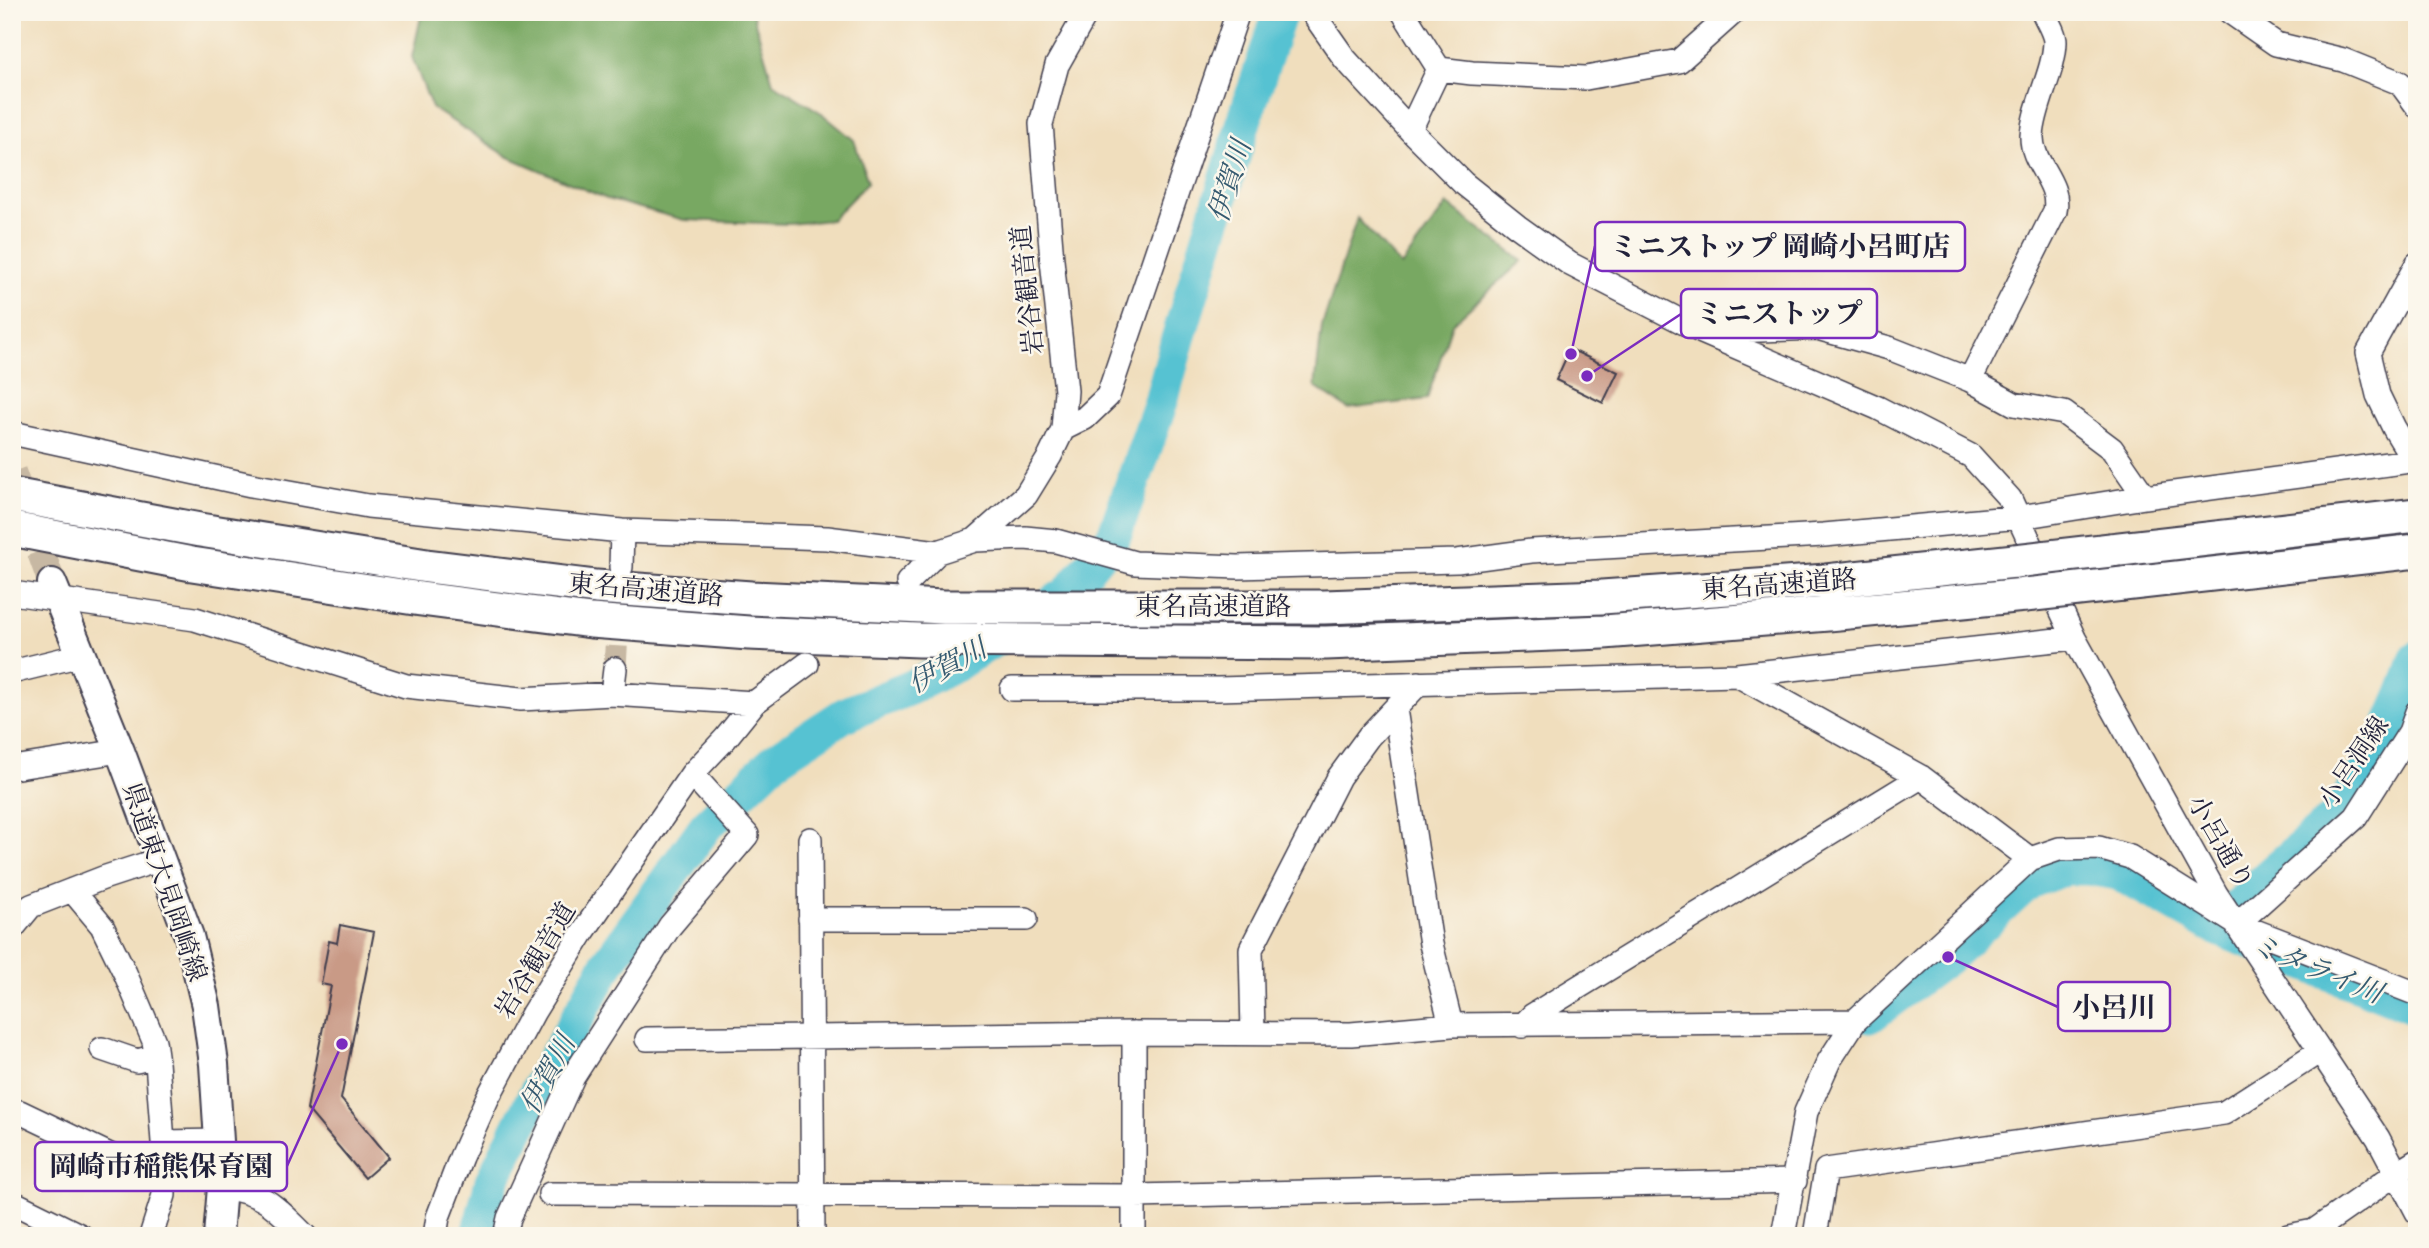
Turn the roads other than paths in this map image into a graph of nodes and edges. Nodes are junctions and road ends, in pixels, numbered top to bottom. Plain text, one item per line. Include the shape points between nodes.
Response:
1 (1087, 12) edge
2 (1238, 12) edge
3 (1403, 12) edge
4 (1734, 12) edge
5 (2043, 12) edge
6 (2230, 12) edge
7 (1316, 15) edge
8 (1439, 69) junction
9 (2417, 106) edge
10 (1409, 130) junction
11 (2417, 264) edge
12 (1702, 332) junction
13 (1970, 380) junction
14 (1063, 429) junction
15 (12, 433) edge
16 (2416, 461) edge
17 (12, 495) edge
18 (2145, 497) junction
19 (2417, 514) edge
20 (2020, 517) junction
21 (12, 529) edge
22 (622, 531) junction
23 (975, 540) junction
24 (938, 552) junction
25 (2412, 552) edge
26 (621, 567) tunnel mouth
27 (908, 582) dead end
28 (55, 591) junction
29 (12, 593) edge
30 (2074, 638) junction
31 (81, 655) junction
32 (807, 664) dead end
33 (615, 669) tunnel mouth
34 (12, 673) edge
35 (1737, 675) junction
36 (1419, 683) junction
37 (1012, 689) dead end
38 (612, 694) junction
39 (754, 703) junction
40 (1395, 709) junction
41 (2417, 712) edge
42 (120, 751) junction
43 (12, 768) edge
44 (692, 774) junction
45 (1921, 777) junction
46 (810, 839) dead end
47 (161, 859) junction
48 (2030, 859) junction
49 (72, 890) junction
50 (810, 919) junction
51 (1026, 919) dead end
52 (2237, 924) junction
53 (12, 929) edge
54 (2417, 994) edge
55 (1855, 1021) junction
56 (1451, 1026) junction
57 (1522, 1026) junction
58 (1134, 1033) junction
59 (1253, 1033) junction
60 (811, 1037) junction
61 (647, 1039) dead end
62 (102, 1049) dead end
63 (2320, 1051) junction
64 (156, 1056) junction
65 (15, 1111) edge
66 (219, 1141) junction
67 (163, 1142) junction
68 (2407, 1167) edge
69 (162, 1180) junction
70 (1795, 1181) junction
71 (222, 1187) junction
72 (550, 1194) dead end
73 (813, 1195) junction
74 (1135, 1196) junction
75 (12, 1202) edge
76 (2417, 1212) edge
77 (81, 1236) edge
78 (151, 1236) edge
79 (218, 1236) edge
80 (305, 1236) edge
81 (435, 1236) edge
82 (505, 1236) edge
83 (813, 1236) edge
84 (1135, 1236) edge
85 (1783, 1236) edge
86 (1815, 1236) edge
87 (2288, 1236) edge

1 - 14 street, 岩谷観音道 via 1057,65 1041,124 1066,391
2 - 14 street via 1108,396 1085,418
3 - 8 street
4 - 8 street via 1679,61 1586,78
5 - 13 street via 2056,40 2032,138 2058,200 2056,211
6 - 9 street via 2276,44 2343,60 2400,83
7 - 10 street, 小呂通り via 1345,59
8 - 10 street
10 - 12 street, 小呂通り via 1463,183 1570,264
11 - 16 street via 2368,353 2378,395
12 - 13 street via 1817,328 1889,348
12 - 20 street, 小呂通り via 1878,408 1971,456
13 - 18 street via 2014,404 2064,413 2112,449
14 - 23 street, 岩谷観音道 via 1026,495
15 - 22 street via 368,506
16 - 18 street
17 - 19 highway, 東名高速道路, bridge via 427,566 596,587 944,607 1324,607 1602,597 1826,581
18 - 20 street
20 - 23 street via 1824,535 1531,551 1457,561 1238,567 1135,563 1056,541
20 - 30 street, 小呂通り
21 - 25 highway, 東名高速道路, bridge via 192,564 591,621 919,640 1326,643 1604,632 2025,595
22 - 24 street via 827,538
22 - 26 street
23 - 24 street
24 - 27 street
28 - 29 street
28 - 31 main road, 県道東大見岡崎線
28 - 38 street via 195,619 405,686 521,699
30 - 35 street
30 - 52 street, 小呂通り
31 - 34 street
31 - 42 main road, 県道東大見岡崎線
32 - 39 street, 岩谷観音道
33 - 38 street
35 - 36 street
35 - 45 street
36 - 37 street via 1218,690
36 - 40 street
38 - 39 street
39 - 44 street, 岩谷観音道
40 - 56 street via 1432,944
40 - 59 street via 1339,777 1251,950
41 - 52 street, 小呂洞線 via 2410,732 2356,817
42 - 43 street
42 - 47 main road, 県道東大見岡崎線
44 - 81 street, 岩谷観音道 via 533,1013 461,1157
44 - 82 street via 747,835 670,926 573,1077
45 - 48 street
45 - 57 street via 1533,1015
46 - 50 street
47 - 49 street
47 - 66 main road, 県道東大見岡崎線 via 189,936 206,1006
48 - 52 street via 2059,849 2099,848 2130,857
48 - 55 street
49 - 53 street via 31,906
49 - 64 street via 102,926 145,1017
50 - 51 street
50 - 60 street
52 - 54 street
52 - 63 street, 小呂通り
55 - 57 street
55 - 70 street via 1829,1060 1806,1112
56 - 57 street
56 - 59 street via 1351,1034
58 - 59 street
58 - 60 street
58 - 74 street
60 - 61 street
60 - 73 street
62 - 64 street via 137,1061
63 - 68 street, 小呂通り via 2378,1138
63 - 86 street via 2224,1113 1826,1170
64 - 67 street
65 - 69 street
66 - 67 street
66 - 71 main road, 県道東大見岡崎線
67 - 69 street
68 - 76 street, 小呂通り
68 - 87 street via 2314,1231
69 - 78 street via 164,1195
70 - 74 street
70 - 85 street
71 - 79 main road, 県道東大見岡崎線
71 - 80 street via 247,1190 275,1206
72 - 73 street
73 - 74 street
73 - 83 street
74 - 84 street
75 - 77 street

